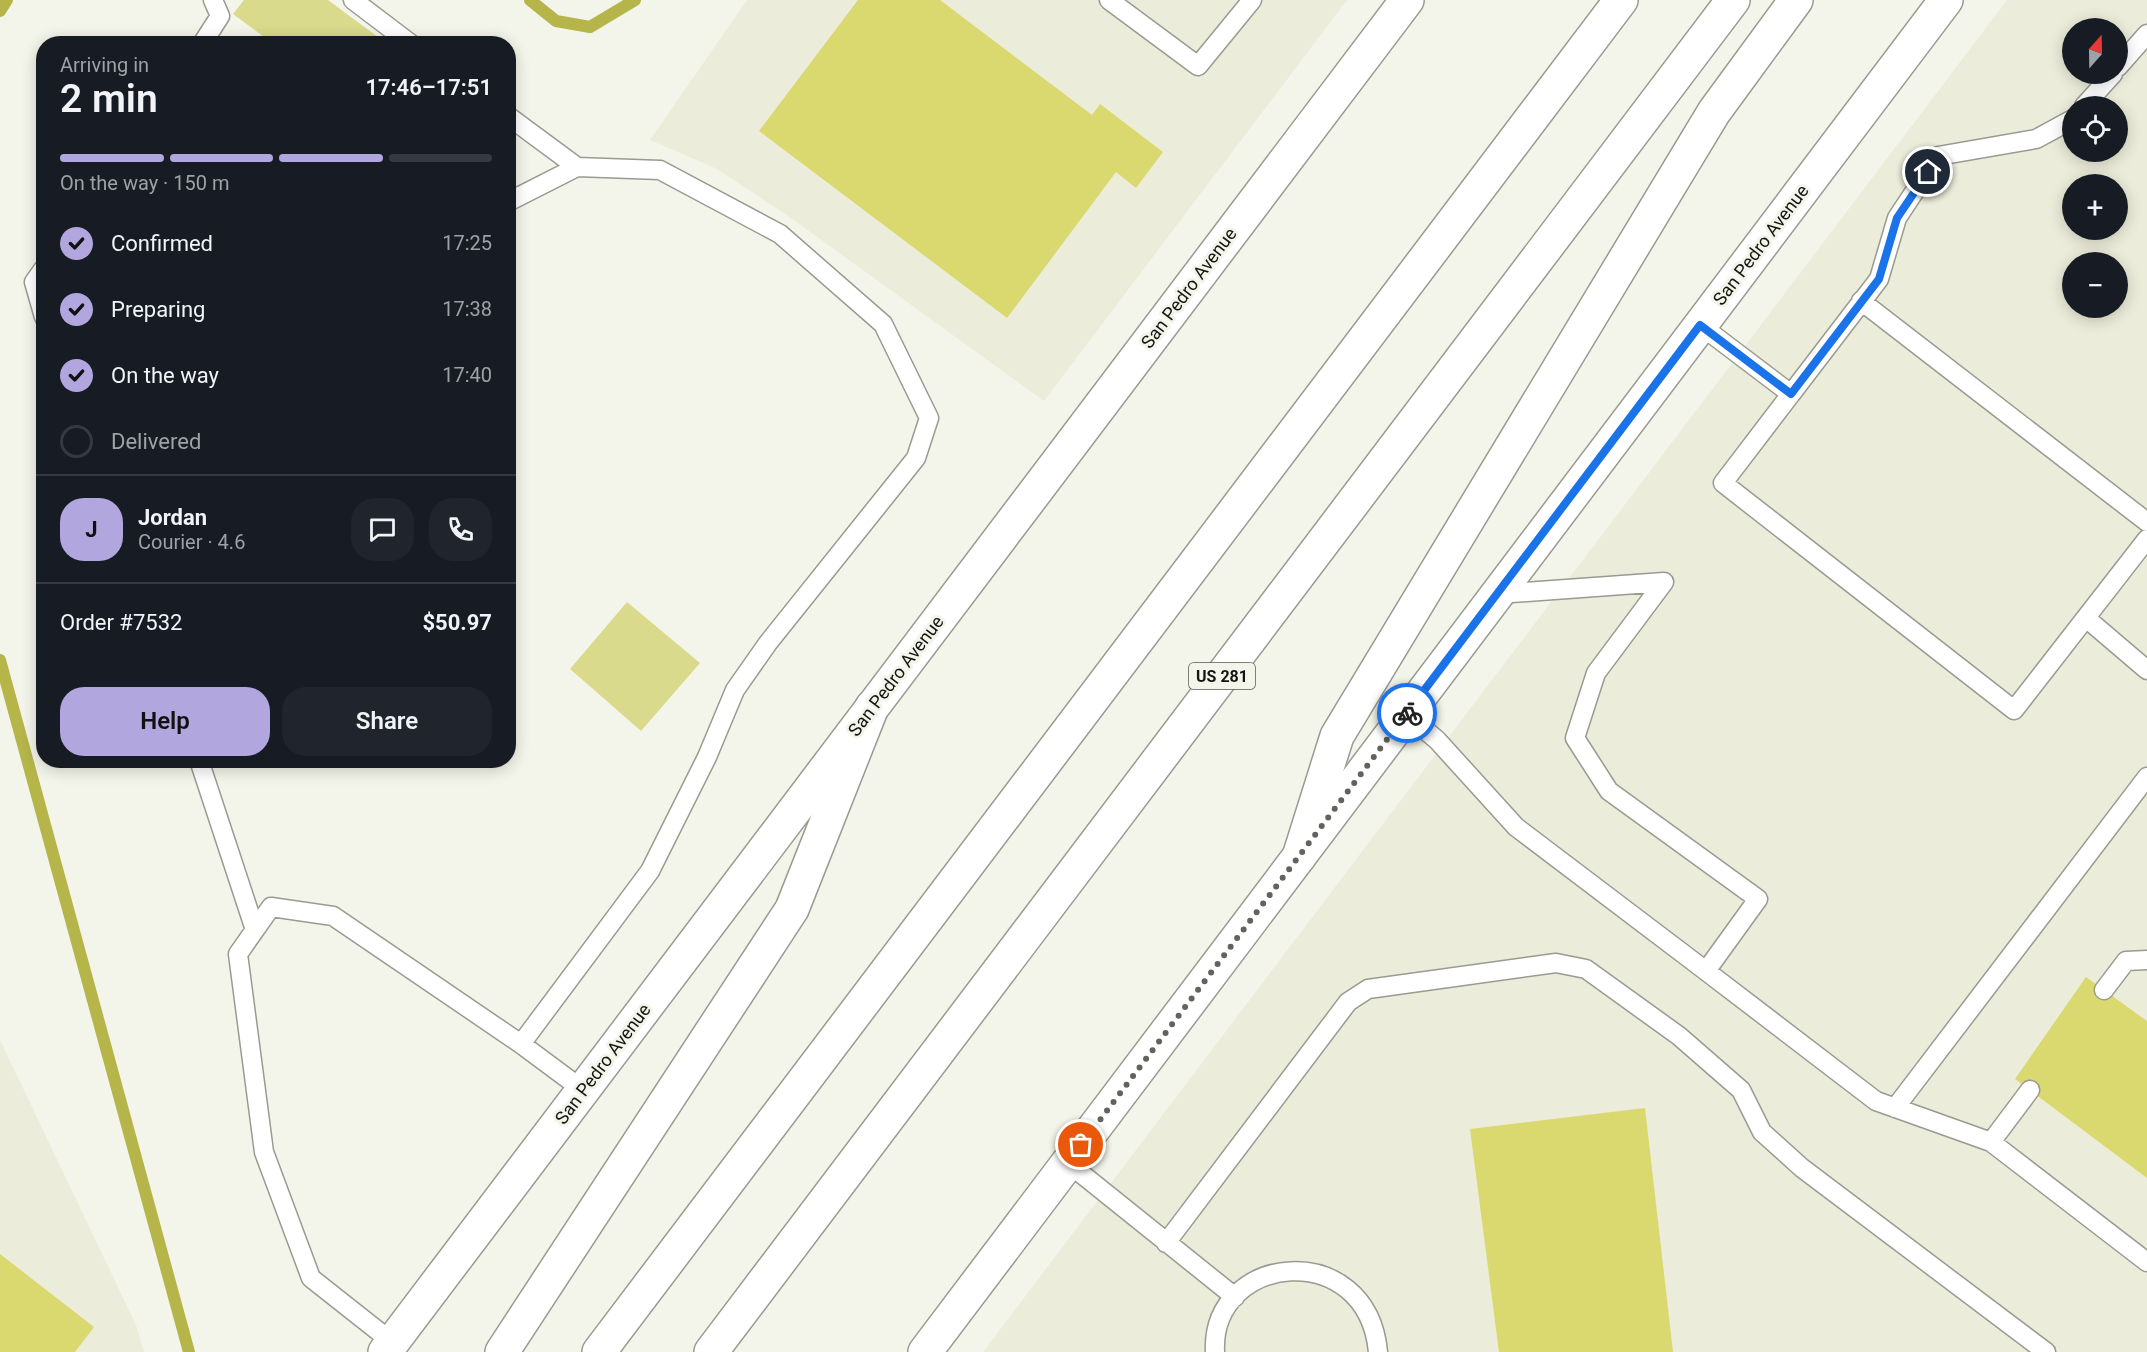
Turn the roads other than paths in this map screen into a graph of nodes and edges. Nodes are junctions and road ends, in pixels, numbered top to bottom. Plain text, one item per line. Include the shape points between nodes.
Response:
1 (213, 0) edge
2 (353, 0) edge
3 (1109, 0) edge
4 (1252, 0) edge
5 (1407, 0) edge
6 (1621, 0) edge
7 (1733, 0) edge
8 (1796, 0) edge
9 (1946, 0) edge
10 (2147, 34) edge
11 (207, 36) edge
12 (400, 36) edge
13 (2128, 56) edge
14 (2104, 84) edge
15 (2093, 96) edge
16 (516, 122) edge
17 (2062, 125) edge
18 (576, 167) junction
19 (516, 198) edge
20 (1861, 302) junction
21 (1700, 325) junction
22 (1791, 394) junction
23 (2147, 522) edge
24 (2147, 539) edge
25 (1497, 594) junction
26 (2086, 618) junction
27 (2147, 670) edge
28 (872, 707) junction
29 (1406, 714) junction
30 (203, 768) edge
31 (2147, 777) edge
32 (1299, 857) junction
33 (255, 930) junction
34 (2147, 960) edge
35 (1706, 971) junction
36 (2104, 990) dead end
37 (521, 1044) junction
38 (583, 1090) junction
39 (2030, 1090) dead end
40 (1895, 1108) junction
41 (1991, 1142) junction
42 (1068, 1163) junction
43 (1166, 1242) junction
44 (2147, 1262) edge
45 (1235, 1297) junction
46 (388, 1347) edge
47 (931, 1350) edge
48 (502, 1352) edge
49 (599, 1352) edge
50 (711, 1352) edge
51 (1215, 1352) edge
52 (1378, 1352) edge
53 (2046, 1352) edge

1 - 11 lane via 220,16
2 - 12 lane
3 - 4 lane via 1198,66
5 - 28 main road, San Pedro Avenue
6 - 49 main road
7 - 50 main road, US 281
8 - 32 main road via 1714,112 1337,736
9 - 21 main road, San Pedro Avenue
10 - 13 lane
14 - 15 lane
16 - 18 lane
17 - 20 lane via 2036,139 1938,156 1897,218 1879,279
18 - 19 lane
18 - 37 lane via 660,170 780,234 883,324 929,418 916,458 735,690 707,757 650,871
20 - 22 lane
20 - 23 lane
21 - 22 lane
21 - 25 main road, San Pedro Avenue
22 - 26 lane via 1723,483 2014,710
24 - 26 lane
25 - 29 main road, San Pedro Avenue
25 - 35 lane via 1664,582 1596,673 1575,738 1609,791 1758,899
26 - 27 lane
28 - 38 main road, San Pedro Avenue
28 - 48 main road via 792,909
29 - 32 main road, San Pedro Avenue
29 - 35 lane via 1437,740 1516,827
30 - 33 lane
31 - 40 lane
32 - 42 main road, San Pedro Avenue
33 - 37 lane via 272,907 333,916
33 - 46 lane via 238,954 264,1152 311,1278
34 - 36 lane via 2126,961
35 - 40 lane via 1876,1101
37 - 38 lane
38 - 46 main road, San Pedro Avenue
39 - 41 lane
40 - 41 lane
41 - 44 lane
42 - 43 lane
42 - 47 main road, San Pedro Avenue
43 - 45 lane
43 - 53 lane via 1348,1002 1368,989 1556,963 1586,969 1679,1036 1741,1090 1762,1132 1802,1168
45 - 51 lane via 1221,1318
45 - 52 lane via 1255,1281 1278,1272 1303,1270 1328,1277 1350,1290 1366,1309 1376,1333

